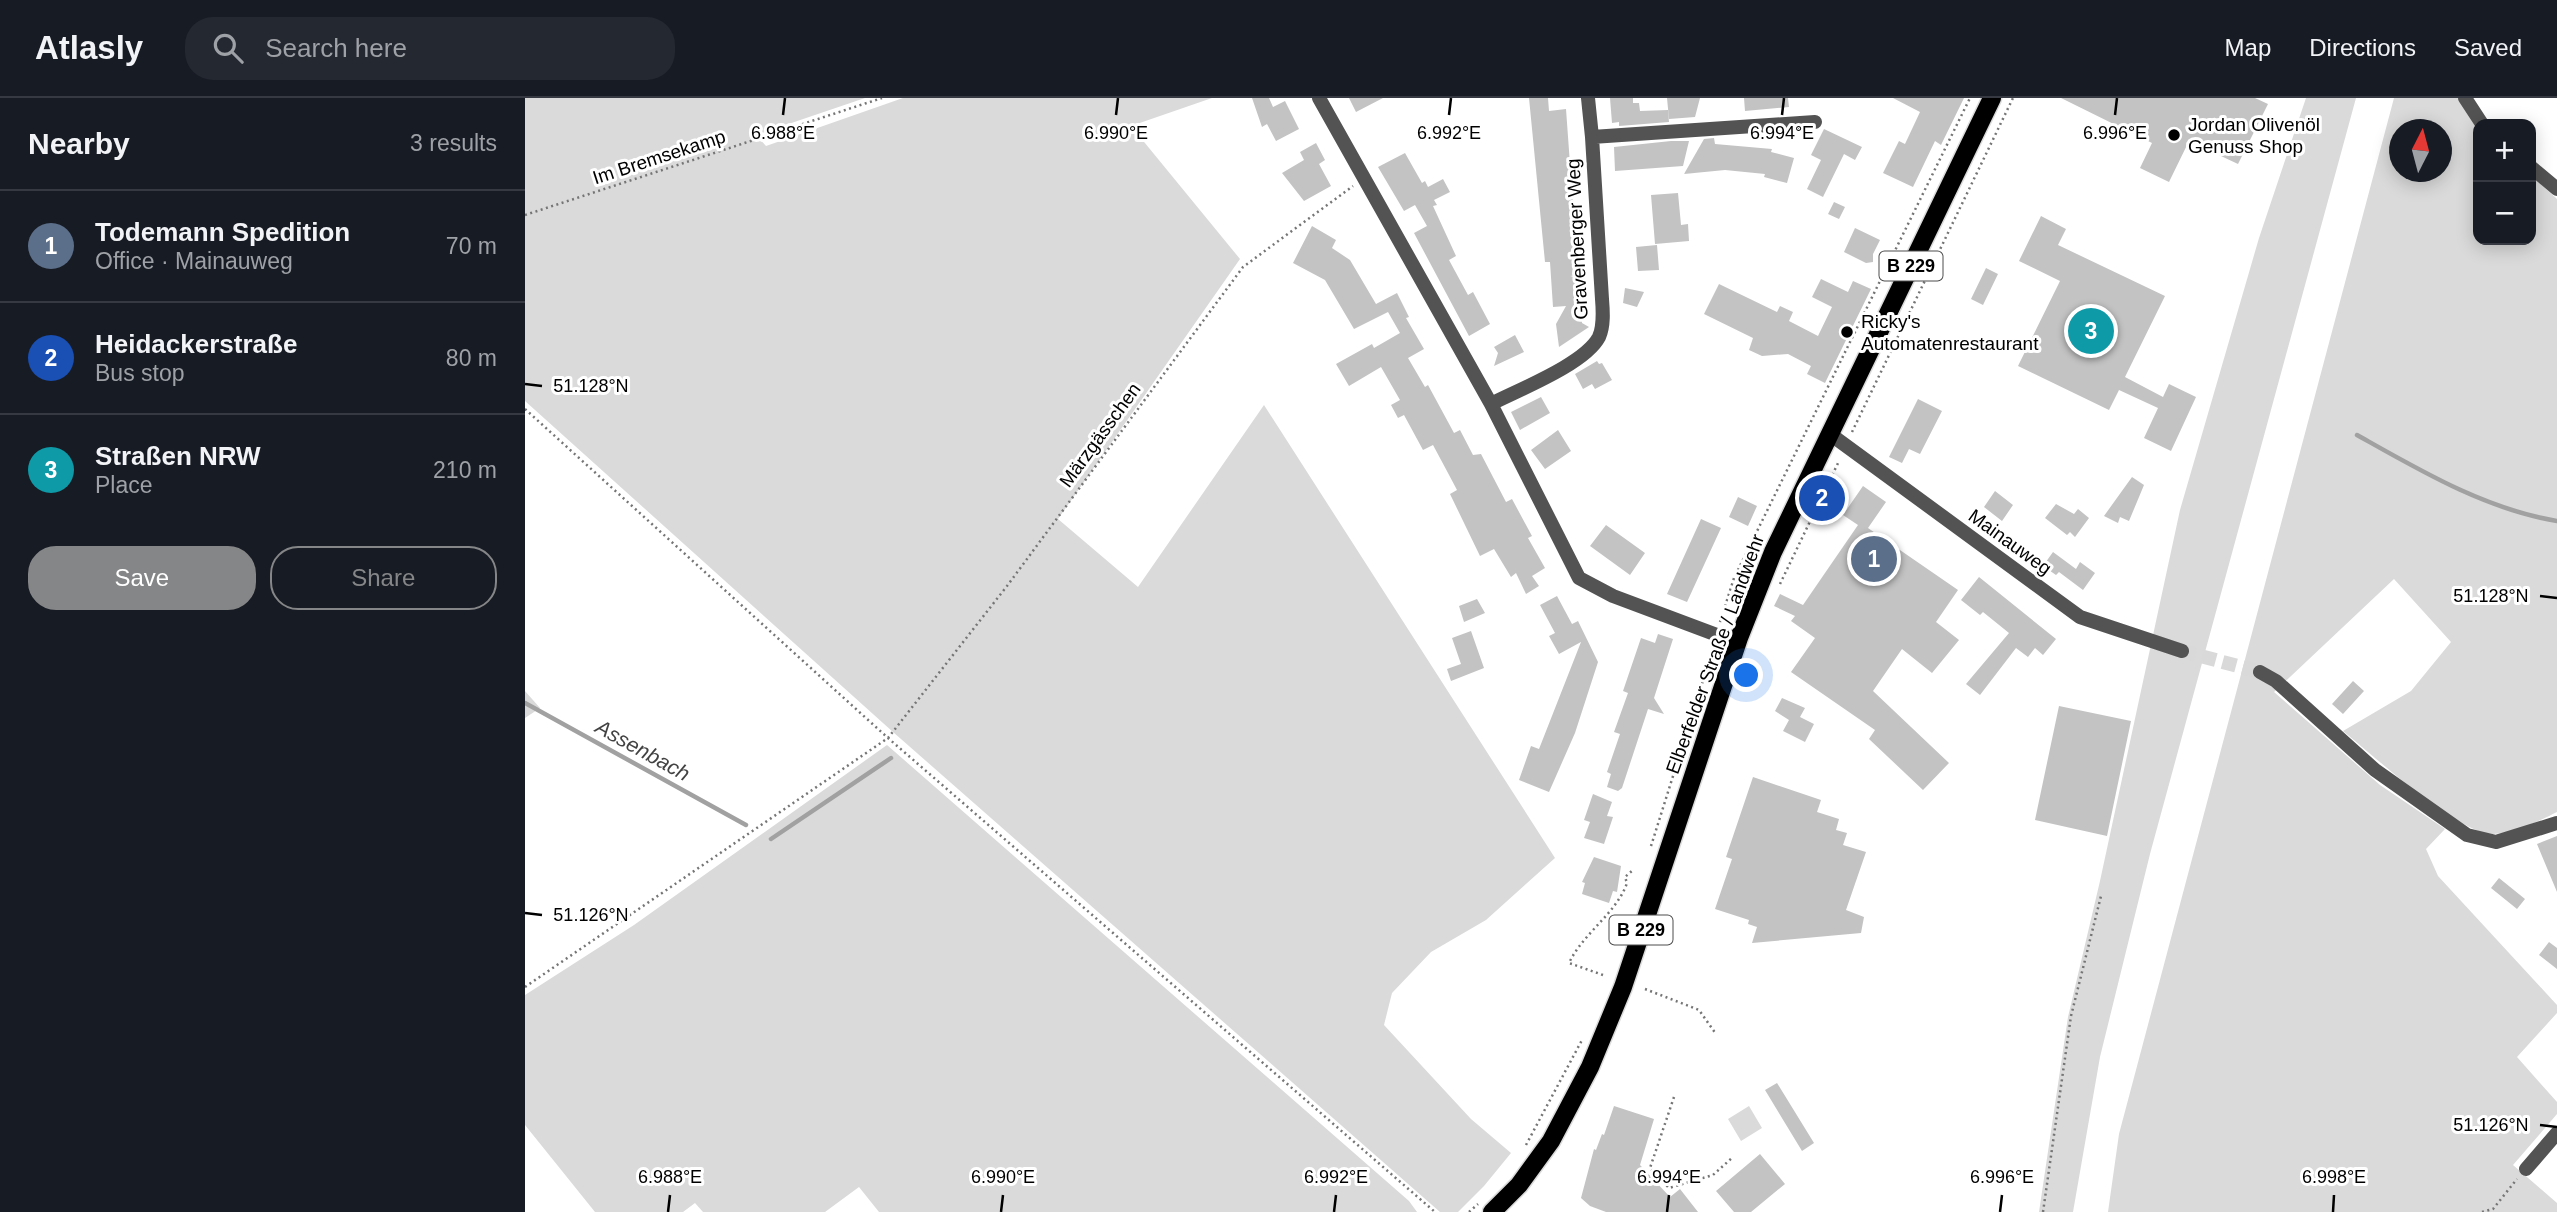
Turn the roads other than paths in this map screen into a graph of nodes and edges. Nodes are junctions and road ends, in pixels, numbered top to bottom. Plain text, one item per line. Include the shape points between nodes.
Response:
1 (1319, 98) edge
2 (1588, 98) edge
3 (1992, 98) edge
4 (2465, 98) edge
5 (2478, 119) edge
6 (1815, 122) dead end
7 (1592, 137) junction
8 (2536, 171) edge
9 (2557, 189) edge
10 (1491, 404) junction
11 (1830, 434) junction
12 (1739, 638) junction
13 (2182, 651) tunnel mouth
14 (2260, 672) tunnel mouth
15 (2557, 823) edge
16 (2557, 1133) edge
17 (2526, 1169) road end
18 (1488, 1205) edge

1 - 10 street
2 - 7 street, Gravenberger Weg
3 - 11 main road, Elberfelder Straße / Landwehr / B 229
4 - 5 street
6 - 7 street, Gravenberger Weg
7 - 10 street, Gravenberger Weg via 1603,321 1598,337 1587,351
8 - 9 street
10 - 12 street via 1579,578 1613,596 1717,635
11 - 12 main road, Elberfelder Straße / Landwehr / B 229
11 - 13 street, Mainauweg via 2080,617
12 - 18 main road, Elberfelder Straße / Landwehr / B 229 via 1623,987 1580,1087 1551,1141 1519,1185
14 - 15 street via 2375,769 2476,839 2496,842
16 - 17 street

